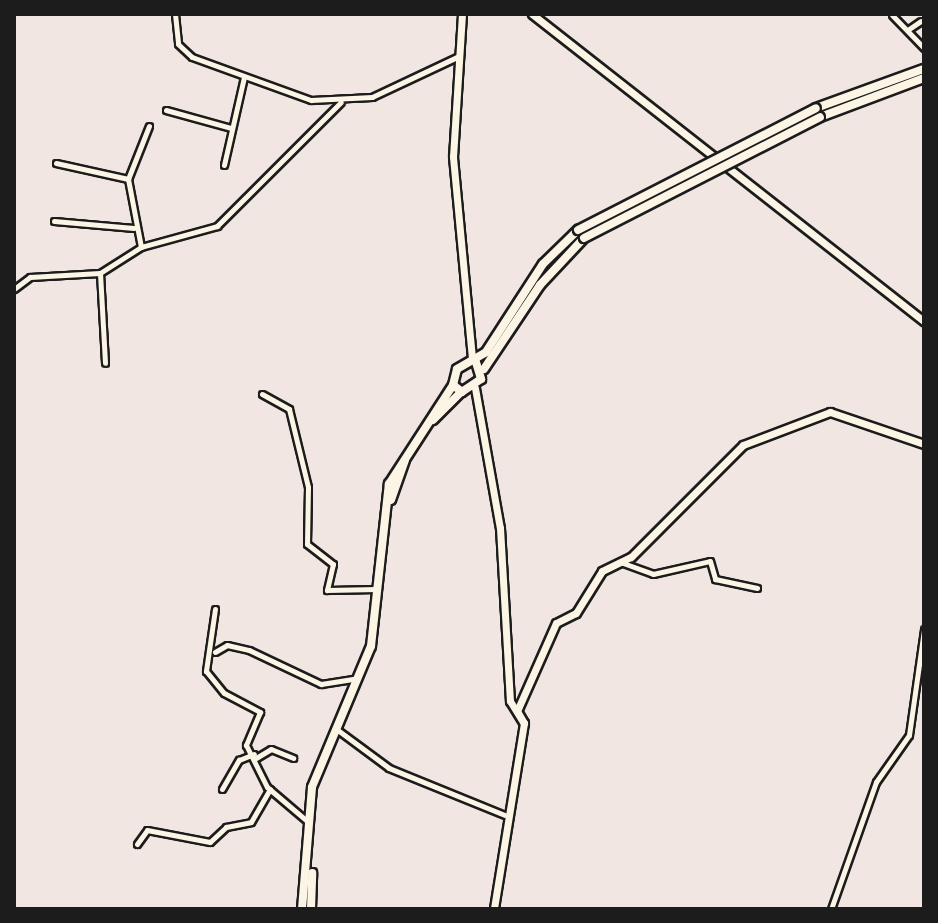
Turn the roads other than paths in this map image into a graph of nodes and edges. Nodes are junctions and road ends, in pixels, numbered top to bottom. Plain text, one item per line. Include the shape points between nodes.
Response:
1 (175, 14) edge
2 (462, 14) edge
3 (532, 14) edge
4 (892, 15) edge
5 (921, 21) dead end
6 (909, 29) junction
7 (924, 48) edge
8 (460, 55) junction
9 (924, 69) edge
10 (244, 77) junction
11 (924, 78) edge
12 (341, 102) junction
13 (166, 110) dead end
14 (818, 113) junction
15 (149, 126) dead end
16 (231, 128) junction
17 (56, 163) dead end
18 (224, 165) dead end
19 (128, 179) junction
20 (54, 221) dead end
21 (134, 228) junction
22 (141, 247) junction
23 (100, 273) junction
24 (14, 289) edge
25 (924, 320) edge
26 (472, 348) junction
27 (473, 359) junction
28 (105, 363) dead end
29 (460, 366) junction
30 (484, 369) junction
31 (453, 385) junction
32 (467, 391) junction
33 (262, 394) dead end
34 (924, 444) edge
35 (623, 563) junction
36 (757, 588) dead end
37 (377, 589) junction
38 (215, 609) dead end
39 (924, 629) edge
40 (211, 656) junction
41 (359, 678) junction
42 (524, 723) junction
43 (339, 731) junction
44 (255, 756) junction
45 (293, 758) dead end
46 (222, 789) dead end
47 (270, 789) junction
48 (505, 815) junction
49 (307, 821) junction
50 (137, 844) dead end
51 (302, 909) edge
52 (311, 909) edge
53 (494, 909) edge
54 (831, 909) edge

1 - 10 street via 178,44 202,63
2 - 8 street
3 - 25 street
4 - 6 street
5 - 6 street
6 - 7 street
8 - 12 street via 393,90
8 - 26 street via 453,157
9 - 14 main road
10 - 12 street
10 - 16 street
11 - 14 main road
12 - 22 street via 230,217
13 - 16 street
14 - 27 main road, bridge via 578,230 543,264
14 - 30 main road, bridge via 584,238 540,285
15 - 19 street
16 - 18 street
17 - 19 street
19 - 21 street
20 - 21 street
21 - 22 street
22 - 23 street
23 - 24 street via 30,277
23 - 28 street
26 - 27 street
26 - 29 street
27 - 29 main road
27 - 30 main road
29 - 31 main road
30 - 32 main road
31 - 32 main road
31 - 37 main road via 391,476
32 - 42 street via 480,410 500,528 510,701
32 - 43 main road via 415,443 397,477 375,646
33 - 37 street via 289,409 308,487 307,544 333,564 327,590
34 - 35 street via 853,415 799,418 743,445
35 - 36 street via 653,574 710,561 715,579
35 - 42 street via 602,571 576,613 556,623 517,711
37 - 41 main road
38 - 40 street
39 - 54 street via 909,735 876,782
40 - 41 street via 232,646 268,656 301,679
40 - 44 street via 208,677 260,712 246,741
41 - 49 main road via 319,763
42 - 48 street
43 - 48 street via 389,768
43 - 52 main road via 314,802
44 - 45 street via 271,749
44 - 46 street via 239,760
44 - 47 street
47 - 49 street
47 - 50 street via 253,820 226,827 210,842 147,830
48 - 53 street
49 - 51 main road

